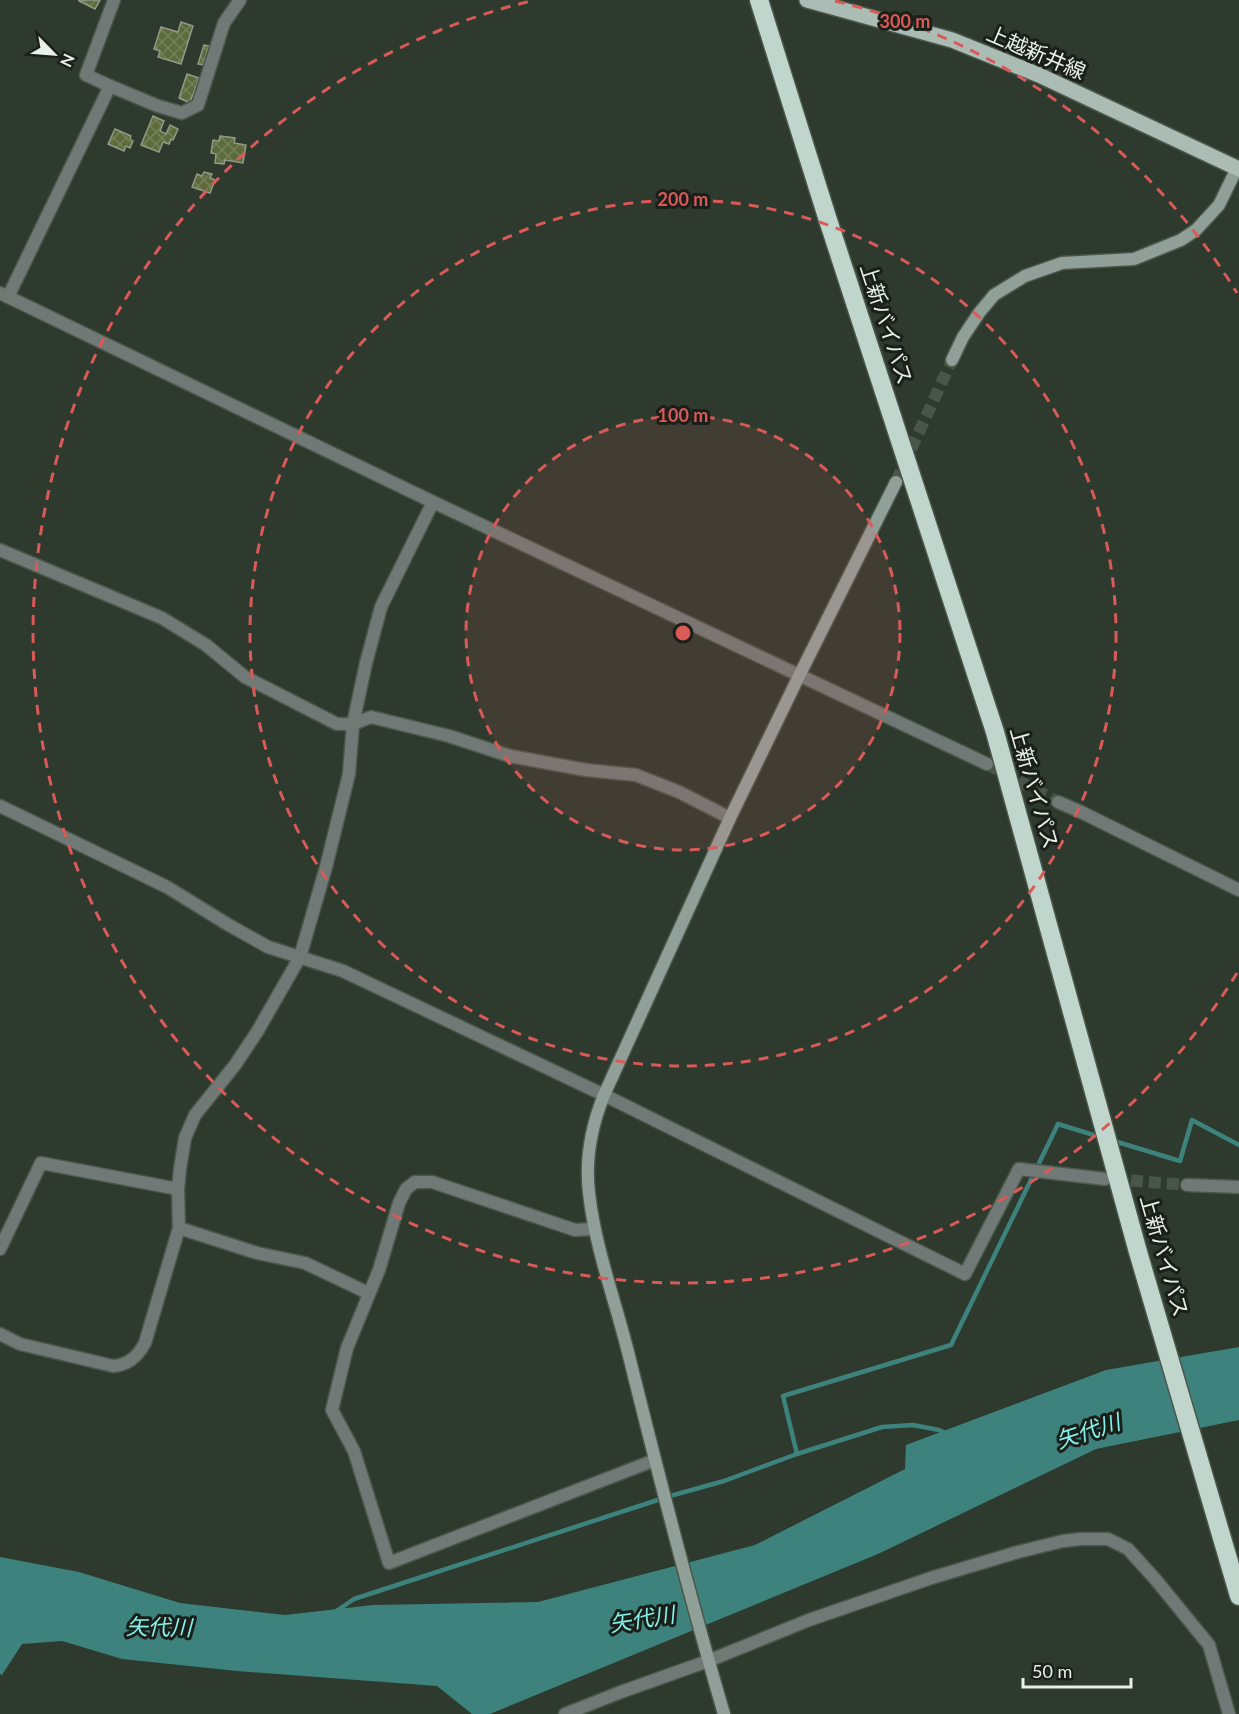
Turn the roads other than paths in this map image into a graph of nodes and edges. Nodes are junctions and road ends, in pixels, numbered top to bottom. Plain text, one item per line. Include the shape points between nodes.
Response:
1 (114, 0) edge
2 (240, 0) edge
3 (759, 0) edge
4 (807, 0) edge
5 (110, 86) junction
6 (1238, 167) edge
7 (4, 295) edge
8 (952, 360) tunnel mouth
9 (896, 482) tunnel mouth
10 (433, 502) junction
11 (0, 550) edge
12 (799, 676) junction
13 (353, 724) junction
14 (987, 764) tunnel mouth
15 (1058, 802) tunnel mouth
16 (0, 806) edge
17 (730, 818) junction
18 (1239, 890) edge
19 (300, 957) junction
20 (604, 1095) junction
21 (1106, 1179) tunnel mouth
22 (1187, 1185) tunnel mouth
23 (1239, 1187) edge
24 (178, 1189) junction
25 (179, 1228) junction
26 (594, 1229) junction
27 (0, 1249) edge
28 (368, 1293) junction
29 (0, 1334) edge
30 (656, 1466) junction
31 (1239, 1596) edge
32 (708, 1656) junction
33 (566, 1714) edge
34 (724, 1714) edge
35 (1229, 1714) edge

1 - 5 street via 86,75
2 - 5 street via 224,23 198,105 182,113
3 - 31 highway, 上新バイパス via 995,732 1138,1252
4 - 6 main road, 上越新井線 via 952,40 1039,75
5 - 7 street
6 - 8 street via 1219,205 1181,240 1134,259 1062,263 1025,276 994,295 963,337
7 - 10 street
9 - 12 street
10 - 12 street
10 - 13 street via 381,607
11 - 13 street via 162,618 206,645 245,677 337,724
12 - 14 street
12 - 17 street
13 - 17 street via 371,717 510,756 636,775
13 - 19 street via 349,774
15 - 18 street
16 - 19 street via 167,887 268,947
17 - 20 street
19 - 20 street via 344,971
19 - 24 street via 257,1032 195,1115 185,1138
20 - 21 street via 965,1274 1019,1169
20 - 26 street via 590,1136 588,1192
22 - 23 street
24 - 25 street
24 - 27 street via 41,1163
25 - 28 street via 257,1253 305,1263
25 - 29 street via 145,1343 132,1360 113,1366 20,1344
26 - 28 street via 575,1230 432,1182 416,1182 406,1189 399,1203
26 - 30 street
28 - 30 street via 347,1348 332,1410 354,1450 389,1563
30 - 32 street
32 - 33 street
32 - 34 street
32 - 35 street via 931,1578 1018,1552 1063,1541 1108,1539 1128,1549 1209,1644

